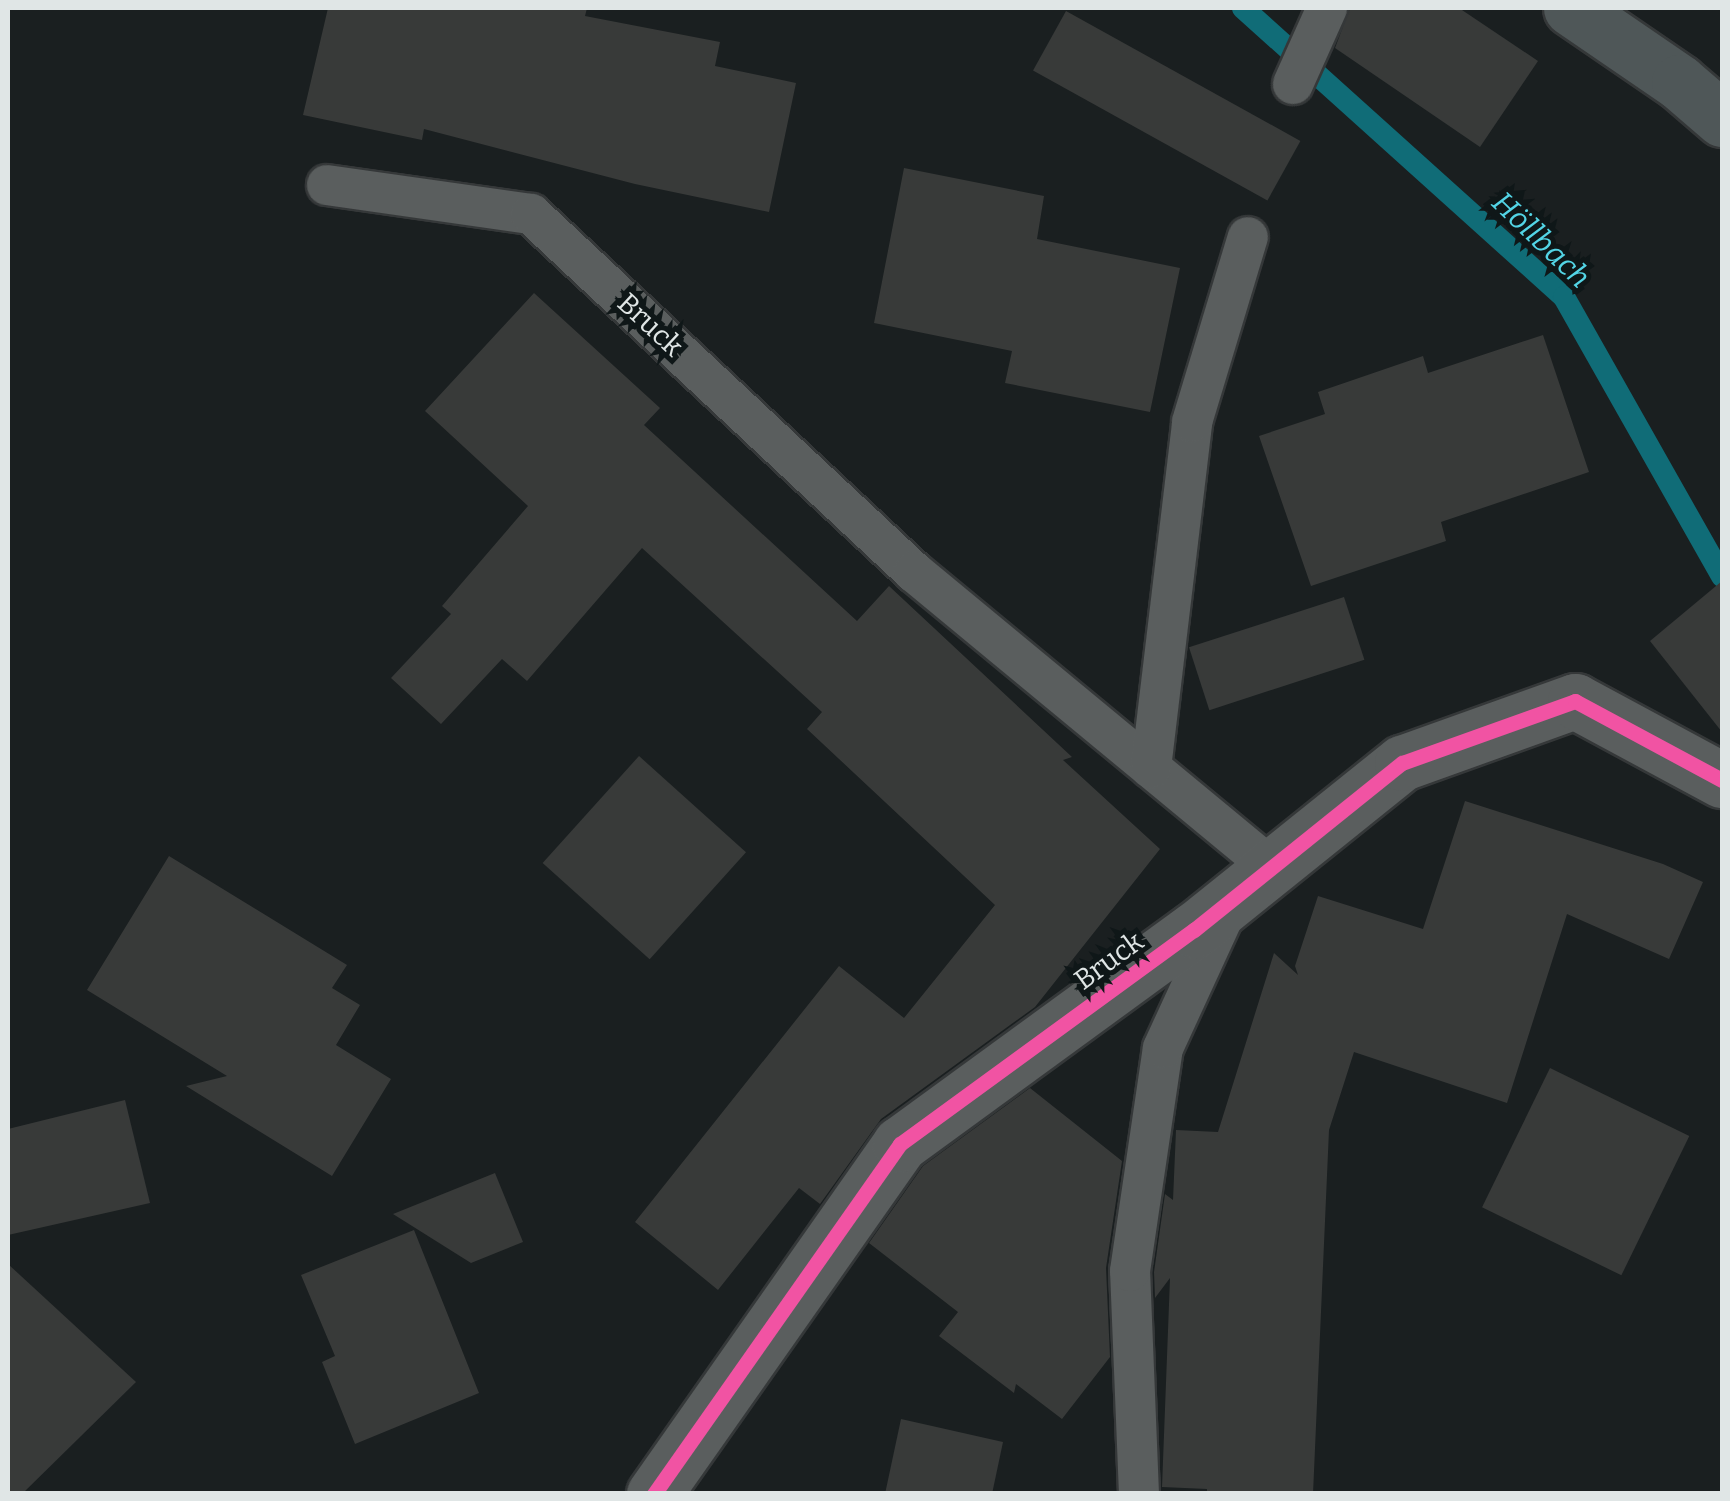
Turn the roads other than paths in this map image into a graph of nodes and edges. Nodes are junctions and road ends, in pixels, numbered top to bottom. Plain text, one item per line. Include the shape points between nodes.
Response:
1 (1571, 8) edge
2 (1323, 16) edge
3 (1294, 84) dead end
4 (1722, 120) edge
5 (327, 185) dead end
6 (1248, 236) dead end
7 (1152, 768) junction
8 (1722, 780) edge
9 (1252, 884) junction
10 (654, 1494) edge
11 (1139, 1494) edge

1 - 4 main road
2 - 3 lane
5 - 7 lane, Bruck via 531,214 914,572
6 - 7 lane via 1192,422
7 - 9 lane, Bruck
8 - 9 street, Bruck via 1576,702 1402,763
9 - 10 street, Bruck via 900,1144
9 - 11 lane, Bruck via 1162,1048 1130,1272

